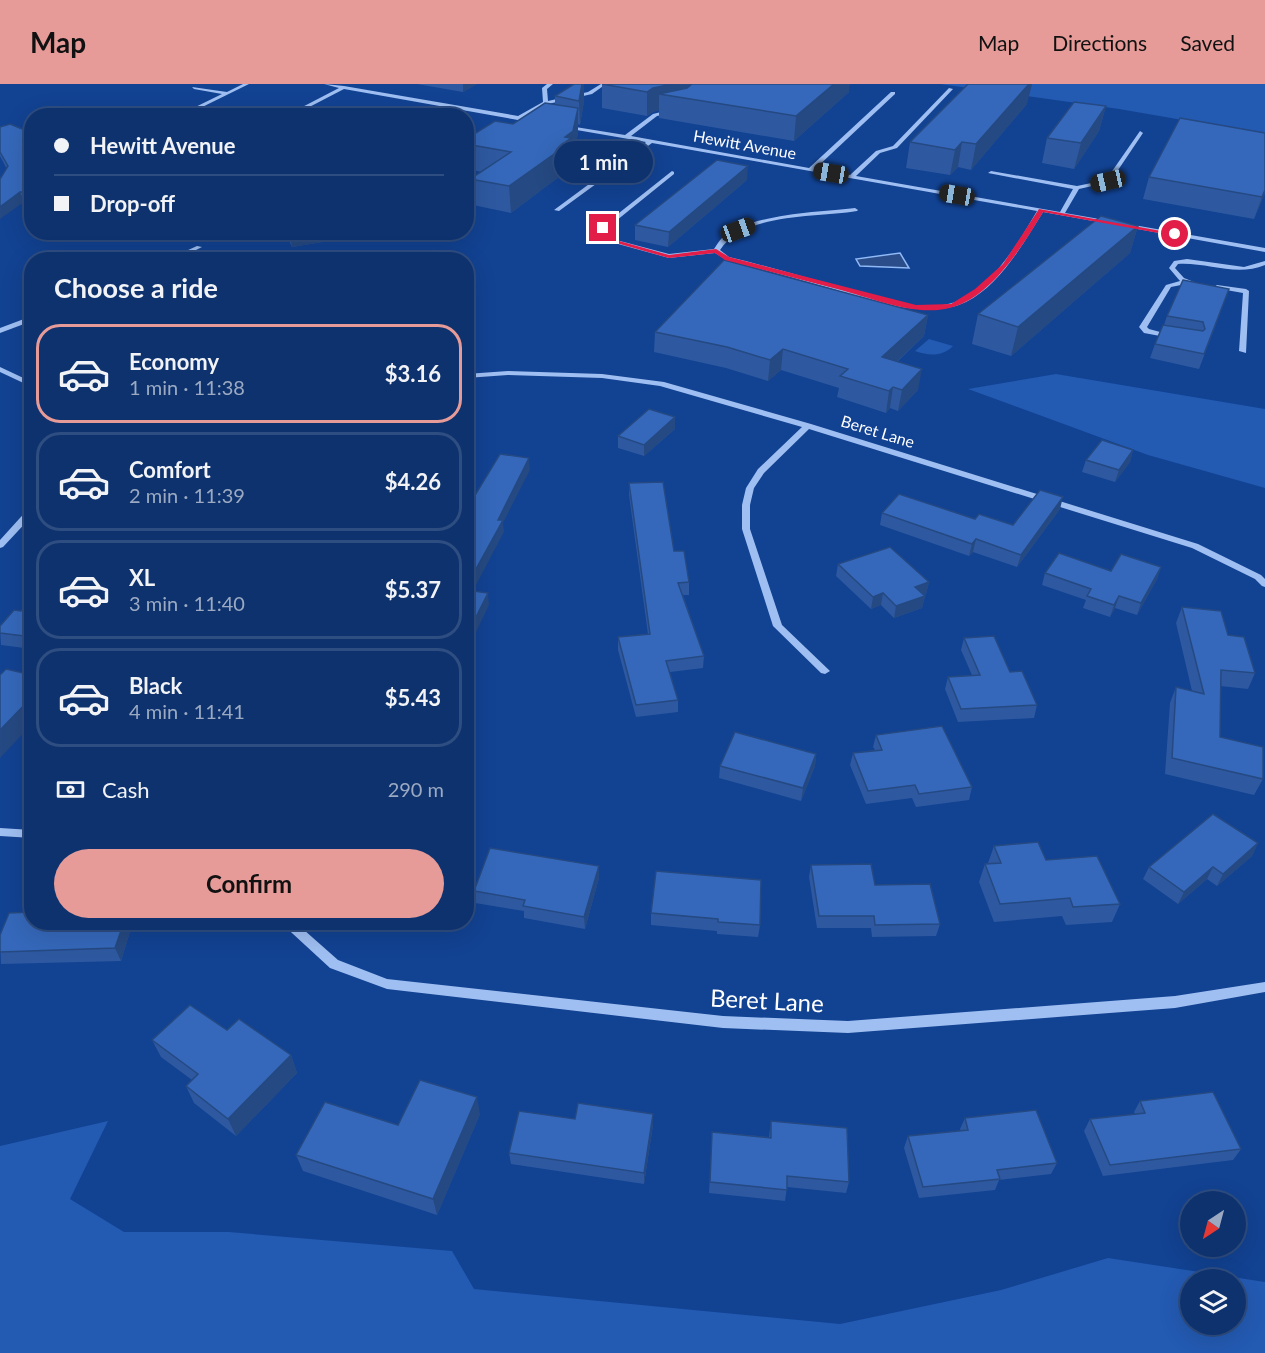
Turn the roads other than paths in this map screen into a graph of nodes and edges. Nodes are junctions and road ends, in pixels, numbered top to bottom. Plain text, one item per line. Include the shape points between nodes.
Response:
1 (247, 84) edge
2 (326, 84) edge
3 (551, 84) edge
4 (604, 84) edge
5 (344, 87) junction
6 (194, 88) dead end
7 (951, 89) dead end
8 (227, 93) junction
9 (893, 93) dead end
10 (546, 103) junction
11 (196, 108) edge
12 (303, 108) edge
13 (461, 108) edge
14 (682, 109) edge
15 (474, 110) edge
16 (508, 116) junction
17 (519, 118) junction
18 (500, 121) edge
19 (540, 122) edge
20 (562, 126) edge
21 (1140, 133) dead end
22 (626, 137) junction
23 (651, 141) junction
24 (811, 169) junction
25 (672, 173) dead end
26 (991, 173) dead end
27 (852, 176) junction
28 (1077, 188) junction
29 (557, 210) dead end
30 (855, 210) dead end
31 (1041, 210) junction
32 (1062, 213) junction
33 (199, 247) dead end
34 (1265, 250) edge
35 (716, 251) junction
36 (187, 252) edge
37 (1265, 263) edge
38 (1184, 282) junction
39 (24, 321) edge
40 (0, 331) edge
41 (1185, 339) edge
42 (1243, 351) dead end
43 (0, 369) edge
44 (474, 375) edge
45 (24, 381) edge
46 (807, 426) junction
47 (24, 519) edge
48 (0, 545) edge
49 (1265, 584) edge
50 (825, 671) dead end
51 (0, 832) edge
52 (24, 834) edge
53 (295, 930) edge
54 (1265, 987) edge

1 - 8 street
2 - 5 street
3 - 10 street via 544,88
4 - 10 street via 590,93
5 - 12 street
5 - 13 street
6 - 8 street
7 - 27 street via 895,147 878,152
8 - 11 street
9 - 24 street
10 - 17 street
14 - 22 street via 656,115
15 - 16 street
16 - 17 street
16 - 18 street
17 - 19 street
20 - 22 street, Hewitt Avenue
21 - 28 street via 1108,181
22 - 23 street, Hewitt Avenue
23 - 24 street, Hewitt Avenue
23 - 29 street
24 - 27 street, Hewitt Avenue
25 - 35 street via 603,228 602,238 669,256
26 - 28 street
27 - 31 street, Hewitt Avenue
28 - 32 street
30 - 35 street via 760,222 738,230 718,244
31 - 32 street, Hewitt Avenue
31 - 35 street via 1005,265 978,290 952,306 916,307 889,302 727,258
32 - 34 street, Hewitt Avenue
33 - 36 street
37 - 38 street via 1242,268 1190,260 1176,262 1172,268
38 - 41 street via 1168,286 1143,327 1152,333
38 - 42 street via 1246,291
39 - 40 street
43 - 45 street
44 - 46 street, Beret Lane via 508,372 602,376 660,384
46 - 49 street, Beret Lane via 1195,546
46 - 50 street via 761,471 750,488 746,529 778,626
47 - 48 street
51 - 52 street
53 - 54 street, Beret Lane via 334,964 387,984 723,1022 860,1026 1174,1002

